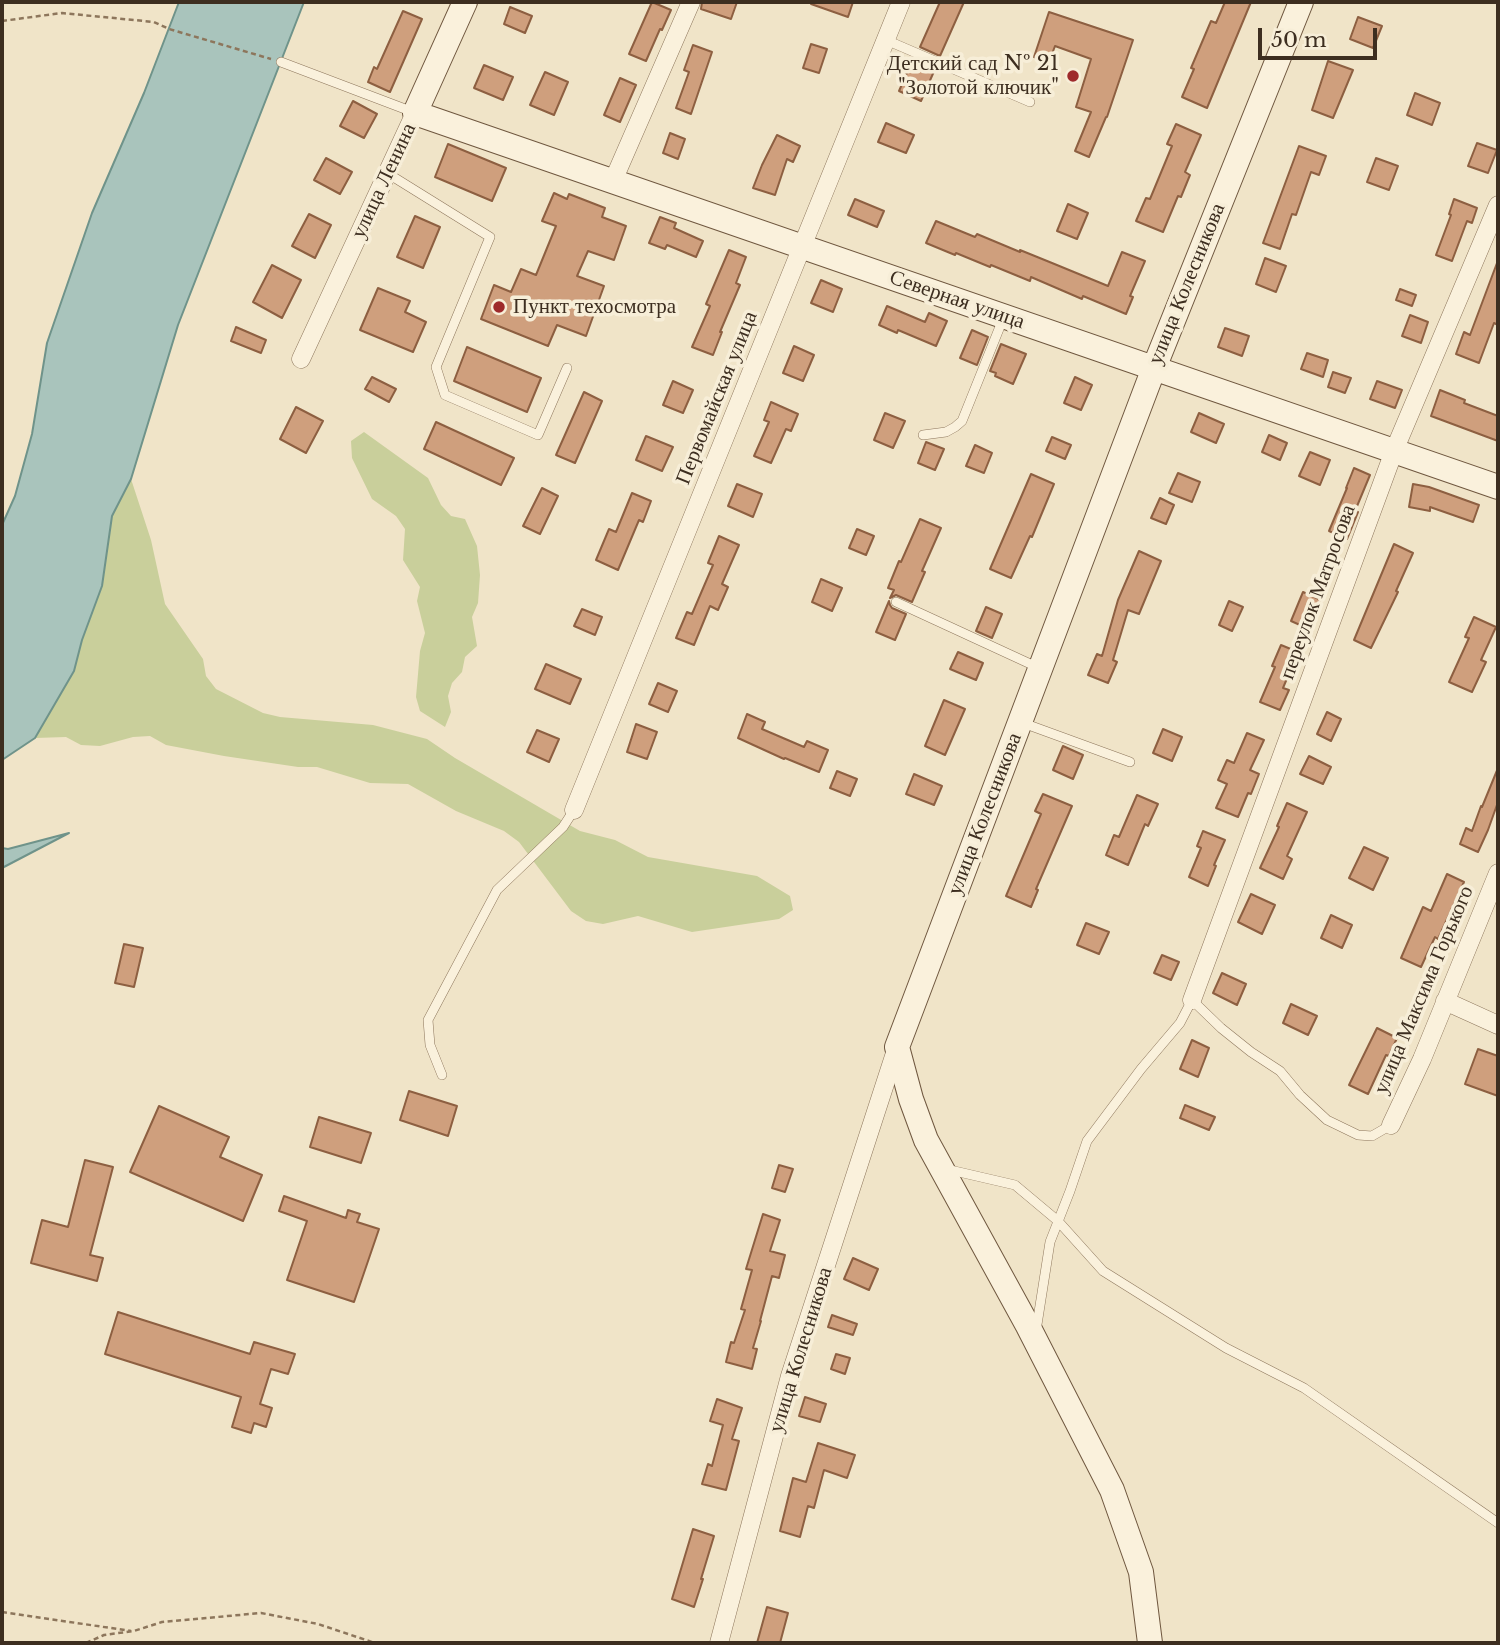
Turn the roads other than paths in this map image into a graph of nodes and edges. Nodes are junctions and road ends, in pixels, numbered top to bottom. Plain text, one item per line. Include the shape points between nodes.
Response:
1 (465, 2) edge
2 (691, 2) edge
3 (901, 2) edge
4 (1301, 2) edge
5 (886, 40) junction
6 (281, 62) road end
7 (1030, 102) dead end
8 (415, 113) junction
9 (387, 173) junction
10 (613, 181) junction
11 (1498, 205) edge
12 (802, 246) junction
13 (1004, 316) junction
14 (301, 359) dead end
15 (567, 368) dead end
16 (1154, 368) junction
17 (923, 435) dead end
18 (1394, 451) junction
19 (1498, 487) edge
20 (896, 602) dead end
21 (1040, 669) junction
22 (1020, 722) junction
23 (1130, 762) dead end
24 (574, 810) joint
25 (1498, 873) edge
26 (1192, 1000) junction
27 (1445, 1001) junction
28 (1498, 1025) edge
29 (897, 1047) junction
30 (442, 1074) dead end
31 (1391, 1125) joint
32 (941, 1167) junction
33 (1058, 1221) junction
34 (1035, 1339) junction
35 (1498, 1522) edge
36 (719, 1643) edge
37 (1150, 1643) edge

1 - 8 street, улица Ленина
2 - 10 street
3 - 5 street, Первомайская улица
4 - 16 street, улица Колесникова
5 - 7 lane
5 - 12 street, Первомайская улица
6 - 8 lane
8 - 9 street, улица Ленина
8 - 10 street, Северная улица
9 - 14 street, улица Ленина
9 - 15 lane via 490,237 436,367 445,395 538,435
10 - 12 street, Северная улица
11 - 18 street, переулок Матросова
12 - 13 street, Северная улица
12 - 24 street, Первомайская улица
13 - 16 street, Северная улица
13 - 17 lane via 962,421 946,432
16 - 18 street, Северная улица
16 - 21 street, улица Колесникова
18 - 19 street, Северная улица
18 - 26 street, переулок Матросова
20 - 21 lane
21 - 22 street, улица Колесникова
22 - 23 lane
22 - 29 street, улица Колесникова
24 - 30 lane via 563,827 497,890 429,1020 430,1045
25 - 27 street, улица Максима Горького
26 - 31 lane via 1221,1028 1280,1071 1327,1120 1358,1135 1372,1136
26 - 33 lane via 1180,1023 1087,1141
27 - 28 street
27 - 31 street, улица Максима Горького
29 - 32 street via 926,1140
29 - 36 street, улица Колесникова via 790,1376
32 - 33 lane via 1015,1185
32 - 34 street
33 - 34 lane via 1050,1242
33 - 35 lane via 1103,1271 1226,1348 1304,1388
34 - 37 street via 1112,1490 1141,1572

